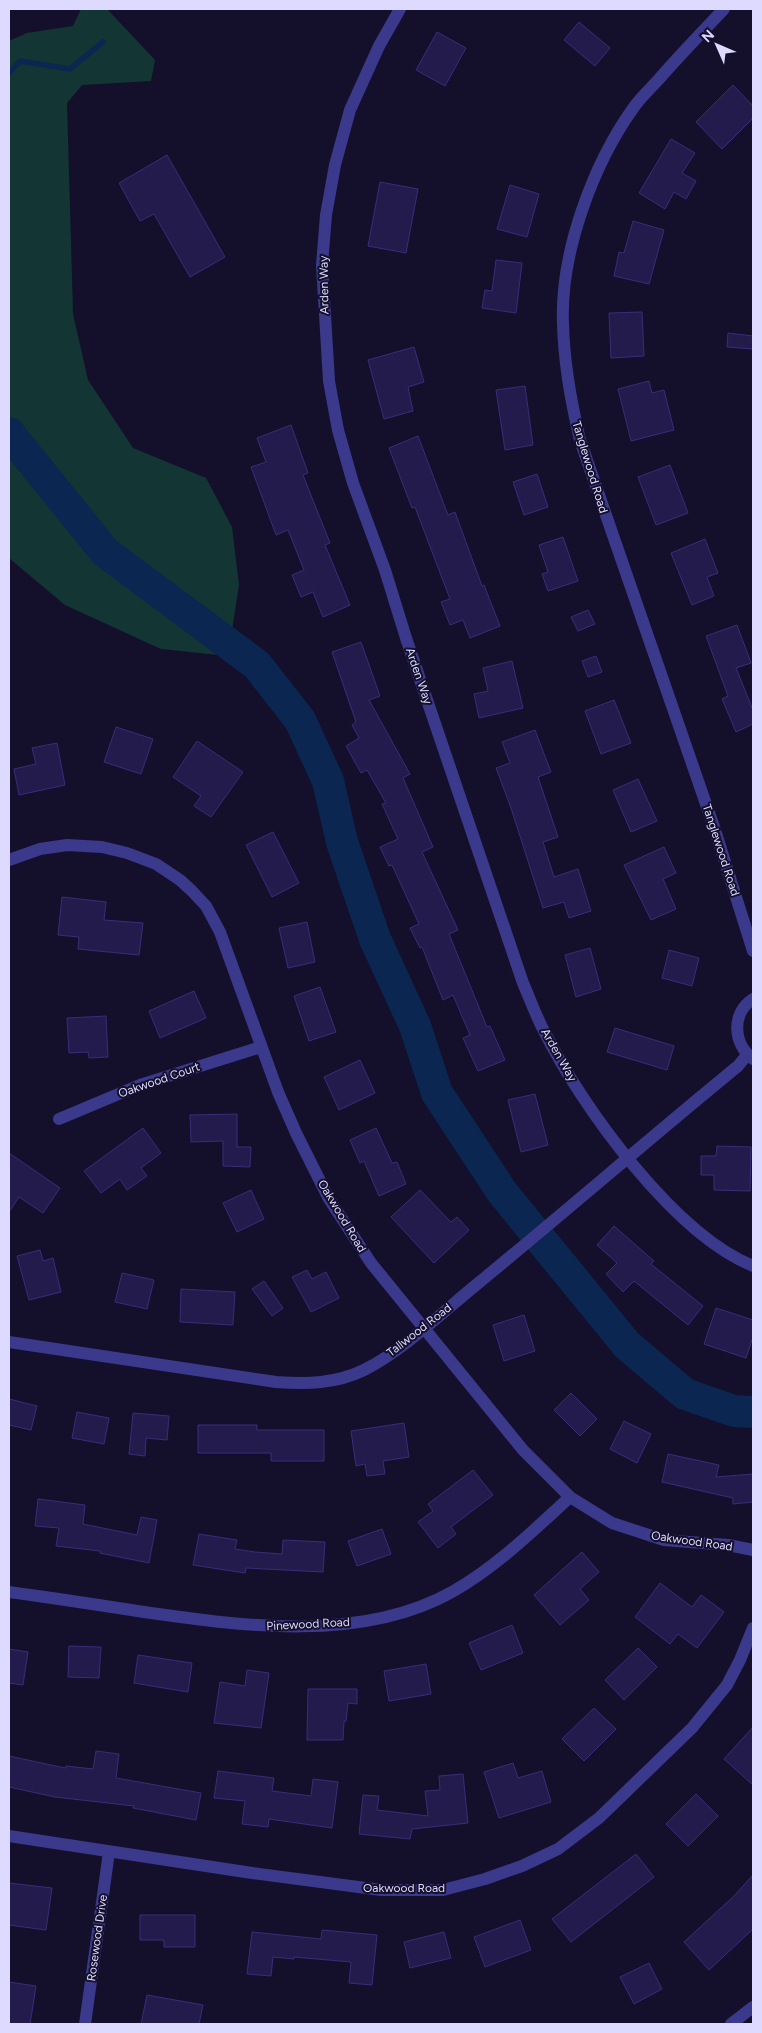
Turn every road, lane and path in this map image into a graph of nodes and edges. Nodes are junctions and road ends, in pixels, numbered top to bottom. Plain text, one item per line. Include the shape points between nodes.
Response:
1 (400, 9) edge
2 (724, 9) edge
3 (9, 860) edge
4 (753, 951) edge
5 (753, 999) edge
6 (261, 1047) junction
7 (750, 1057) edge
8 (59, 1119) dead end
9 (628, 1157) junction
10 (753, 1266) edge
11 (424, 1327) junction
12 (9, 1342) edge
13 (570, 1497) junction
14 (753, 1550) edge
15 (9, 1592) edge
16 (753, 1628) edge
17 (9, 1836) edge
18 (109, 1852) junction
19 (753, 2007) edge
20 (85, 2024) edge
21 (731, 2024) edge

1 - 9 street, Arden Way via 350,110 326,215 322,265 324,316 329,381 338,430 353,483 523,983 544,1032 592,1110
2 - 4 street, Tanglewood Road via 635,106 601,161 586,196 571,254 562,323 567,381 580,440 715,830
3 - 6 street, Oakwood Road via 68,845 102,847 127,852 156,864 180,880 206,906 220,932
5 - 7 street via 738,1020 738,1039
6 - 8 street, Oakwood Court via 140,1085
6 - 11 street, Oakwood Road via 296,1133 329,1199 371,1263
7 - 9 street, Tallwood Road
9 - 10 street, Arden Way via 667,1203 693,1227 724,1252
9 - 11 street, Tallwood Road
11 - 12 street, Tallwood Road via 364,1370 333,1382 306,1384
11 - 13 street, Oakwood Road via 523,1450
13 - 14 street, Oakwood Road via 612,1523 644,1535
13 - 15 street, Pinewood Road via 522,1542 452,1592 382,1618 339,1624 257,1626
16 - 18 street, Oakwood Road via 727,1685 692,1728 599,1818 558,1849 485,1879 444,1890 381,1890
17 - 18 street, Oakwood Road
18 - 20 street, Rosewood Drive
19 - 21 street

